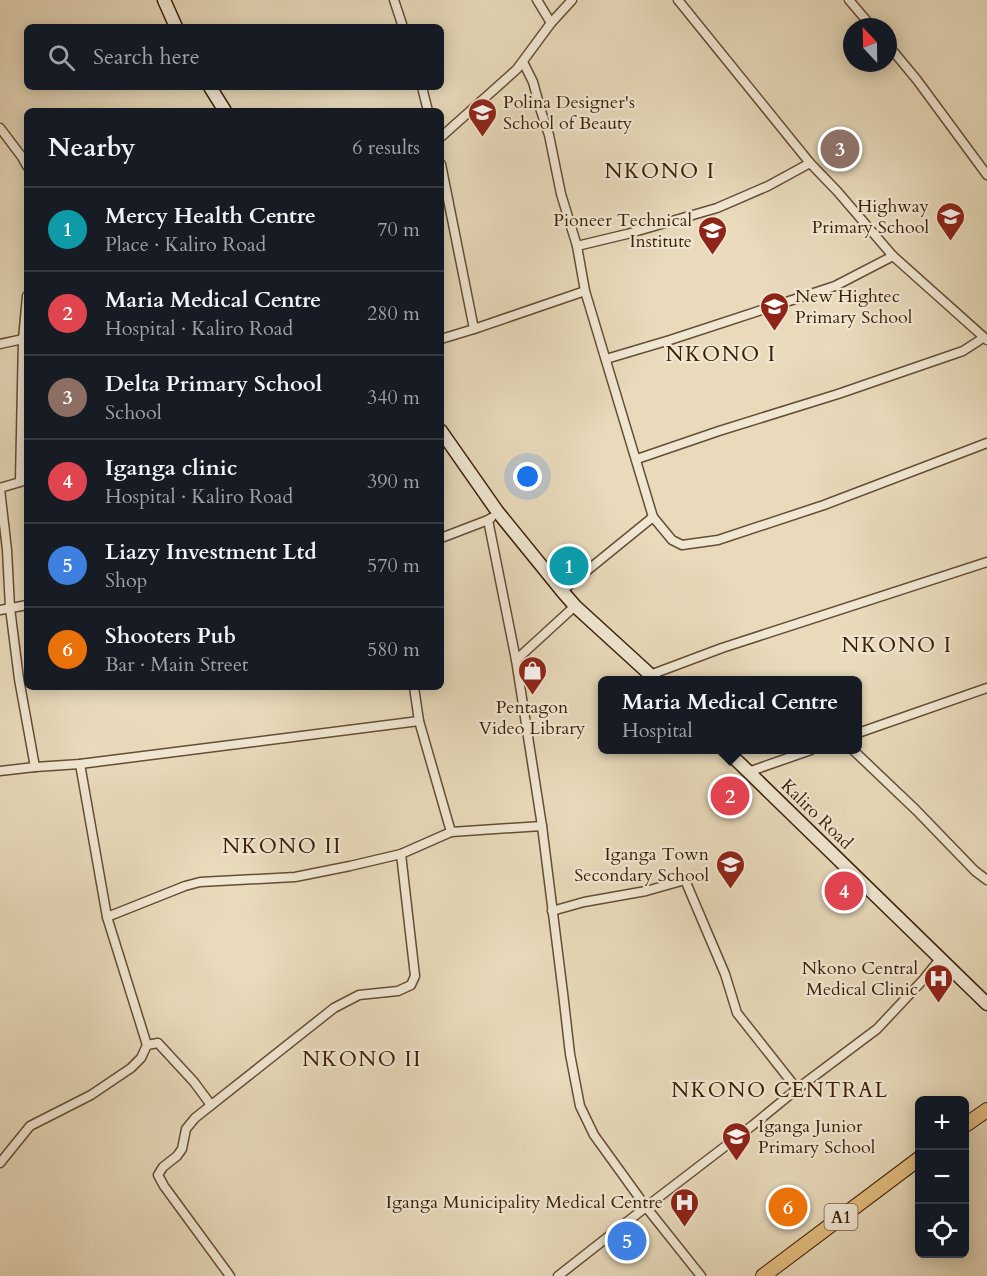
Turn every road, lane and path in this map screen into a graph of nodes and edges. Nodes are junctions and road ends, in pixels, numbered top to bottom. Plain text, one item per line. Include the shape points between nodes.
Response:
1 (164, 0) edge
2 (393, 0) edge
3 (537, 0) edge
4 (572, 0) edge
5 (678, 0) edge
6 (849, 0) edge
7 (864, 18) edge
8 (551, 23) junction
9 (175, 24) edge
10 (402, 24) edge
11 (897, 56) edge
12 (523, 62) junction
13 (212, 90) edge
14 (423, 90) edge
15 (223, 108) edge
16 (427, 108) edge
17 (0, 128) edge
18 (444, 134) edge
19 (24, 161) edge
20 (810, 163) junction
21 (987, 175) edge
22 (444, 179) edge
23 (577, 246) junction
24 (893, 256) junction
25 (585, 291) junction
26 (24, 328) edge
27 (474, 329) junction
28 (444, 338) edge
29 (23, 339) junction
30 (985, 339) edge
31 (0, 344) edge
32 (606, 359) junction
33 (444, 435) edge
34 (987, 443) edge
35 (637, 459) junction
36 (23, 480) edge
37 (0, 489) edge
38 (497, 511) junction
39 (653, 517) junction
40 (488, 520) junction
41 (444, 537) edge
42 (987, 562) edge
43 (562, 591) junction
44 (24, 606) edge
45 (576, 606) junction
46 (10, 608) junction
47 (0, 610) edge
48 (516, 660) junction
49 (651, 676) edge
50 (658, 676) edge
51 (987, 688) edge
52 (414, 690) edge
53 (419, 721) junction
54 (862, 732) edge
55 (730, 754) edge
56 (800, 754) edge
57 (856, 754) edge
58 (80, 764) junction
59 (35, 767) junction
60 (0, 771) edge
61 (748, 772) junction
62 (542, 826) junction
63 (452, 832) junction
64 (401, 854) junction
65 (987, 880) edge
66 (552, 911) junction
67 (107, 917) junction
68 (940, 958) junction
69 (987, 1004) edge
70 (147, 1045) junction
71 (797, 1089) junction
72 (211, 1105) junction
73 (987, 1110) edge
74 (969, 1123) edge
75 (915, 1162) edge
76 (0, 1163) edge
77 (645, 1207) junction
78 (230, 1276) edge
79 (558, 1276) edge
80 (701, 1276) edge
81 (763, 1276) edge

1 - 9 main road
2 - 10 street
3 - 8 street
4 - 8 street
5 - 20 street
6 - 7 street
8 - 12 street
11 - 21 street
12 - 18 street
12 - 23 street via 549,135
13 - 15 main road
14 - 16 street
17 - 19 street
20 - 23 street via 717,208
20 - 24 street
22 - 27 street
23 - 25 street
24 - 30 street
24 - 32 street via 835,286
25 - 27 street
25 - 32 street
26 - 29 street
27 - 28 street
29 - 31 street
29 - 36 street
30 - 35 street via 963,351
32 - 35 street
33 - 38 main road
34 - 39 street via 824,505 718,540 682,545 672,540
35 - 39 street
36 - 37 street
37 - 46 street
38 - 40 street
38 - 43 main road
39 - 43 street
40 - 41 street
40 - 48 street
42 - 50 street via 722,648
43 - 45 main road
44 - 46 street
45 - 48 street
45 - 49 main road
46 - 47 street
46 - 59 street
48 - 62 street
51 - 54 street
52 - 53 street
53 - 58 street
53 - 63 street
55 - 61 main road, Kaliro Road
56 - 61 street
57 - 65 street
58 - 59 street
58 - 67 street
59 - 60 street
61 - 68 main road, Kaliro Road
62 - 63 street
62 - 66 street
63 - 64 street
64 - 67 street via 295,877 200,882
64 - 72 street via 415,976 411,985 359,995 334,1008
66 - 71 street via 685,880 725,974 737,1013
66 - 77 street via 580,1106 594,1134
67 - 70 street
68 - 69 main road, Kaliro Road
68 - 71 street via 877,1029
70 - 72 street via 158,1043
70 - 76 street via 131,1068 91,1095 30,1126
71 - 77 street
72 - 78 street via 186,1129 182,1149 158,1175
73 - 74 main road
75 - 81 main road, A1
77 - 79 street
77 - 80 street

